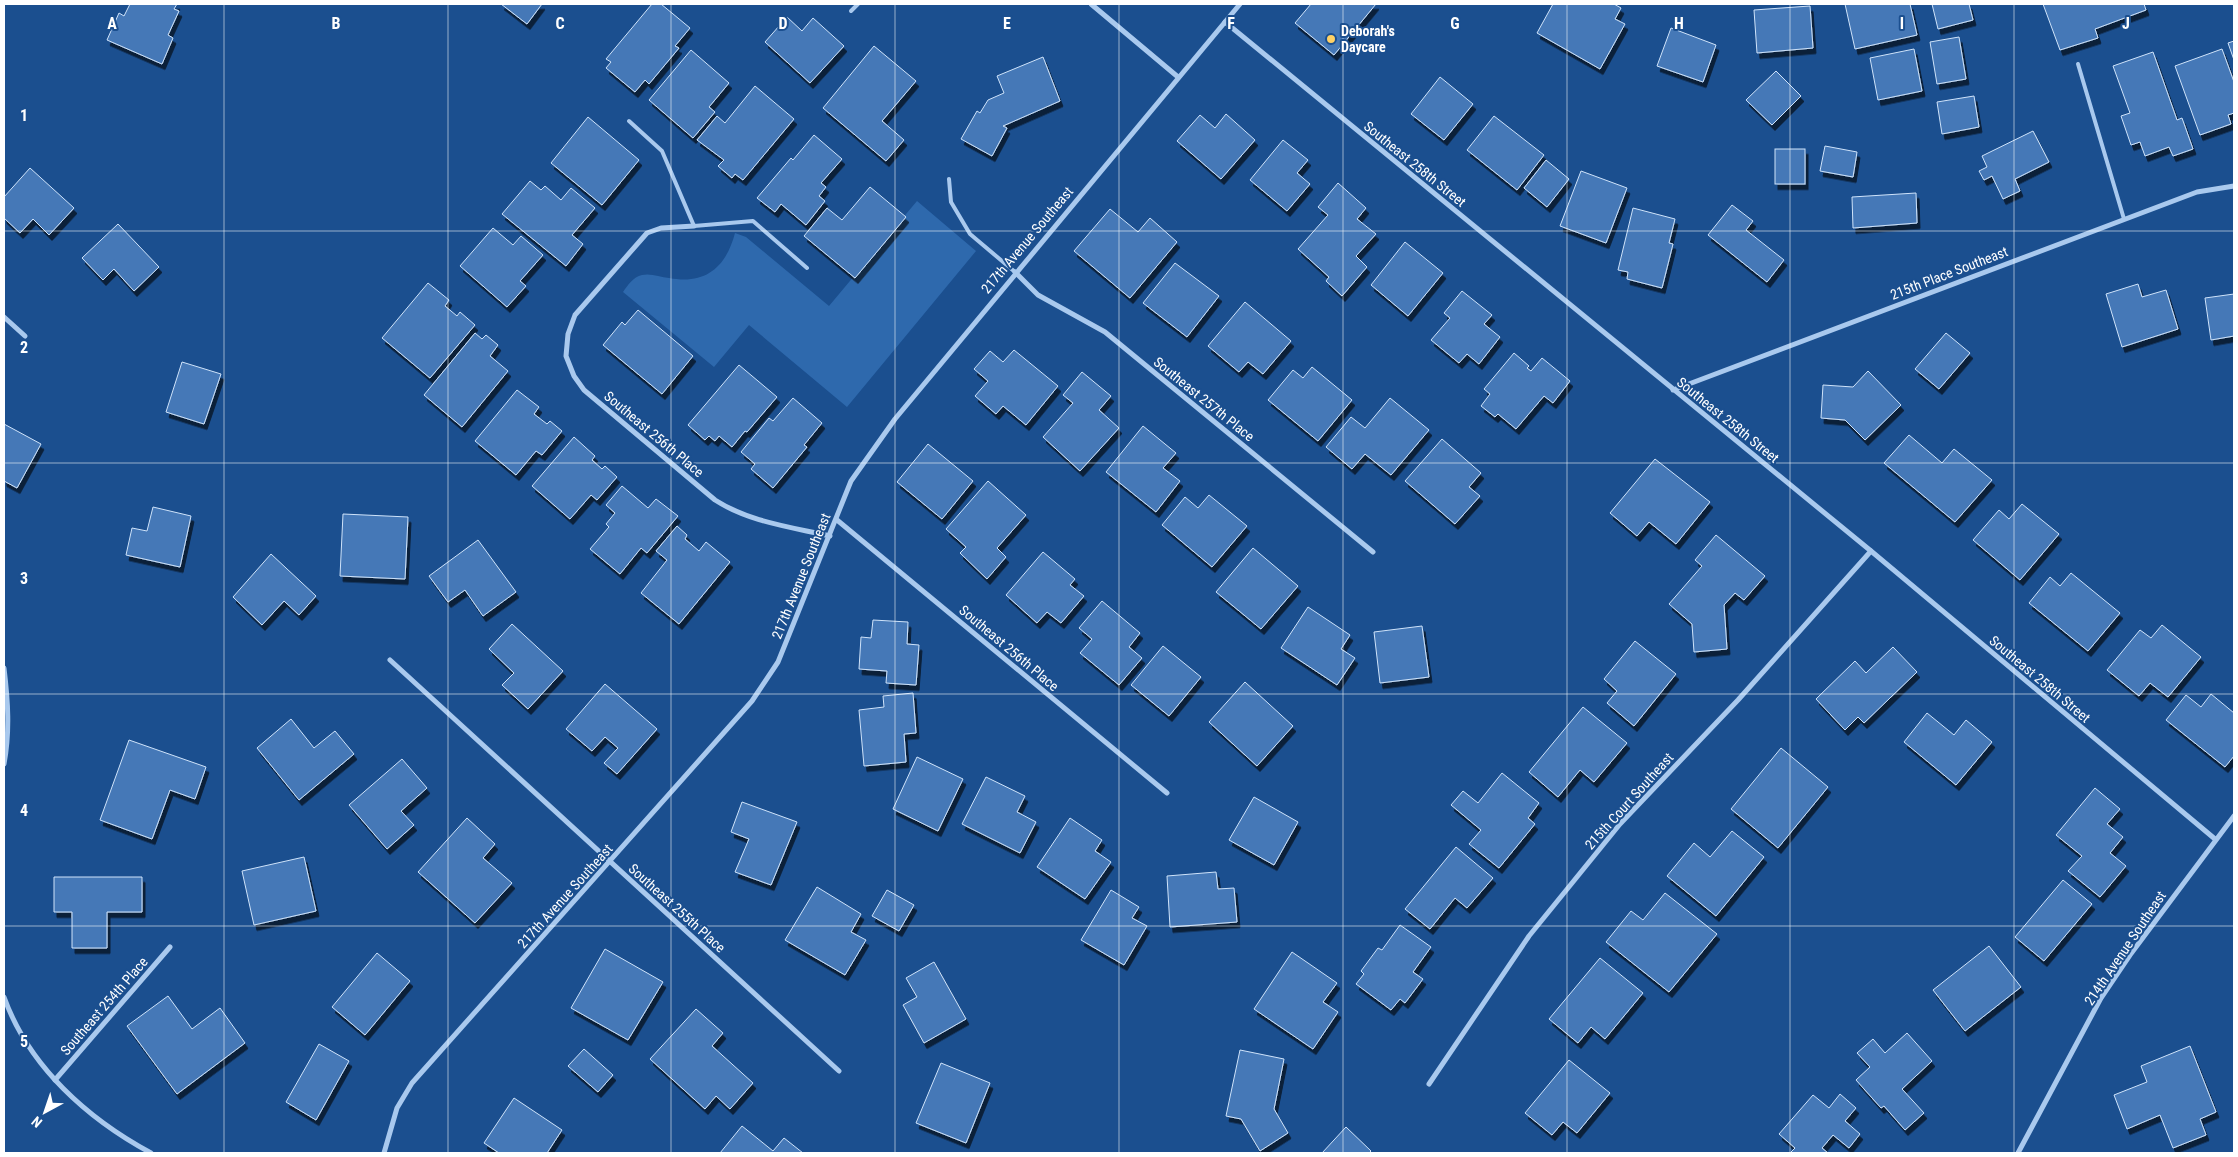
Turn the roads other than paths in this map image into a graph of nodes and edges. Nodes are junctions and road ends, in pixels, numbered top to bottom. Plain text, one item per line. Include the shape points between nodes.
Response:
1 (858, 4) edge
2 (1091, 4) edge
3 (1240, 4) edge
4 (851, 11) dead end
5 (1224, 22) junction
6 (2078, 64) dead end
7 (1178, 77) junction
8 (629, 121) dead end
9 (949, 179) dead end
10 (2234, 186) edge
11 (2124, 219) junction
12 (694, 226) junction
13 (807, 268) dead end
14 (1015, 272) junction
15 (4, 317) edge
16 (25, 336) dead end
17 (1674, 390) junction
18 (837, 520) junction
19 (830, 536) junction
20 (1870, 551) junction
21 (1373, 552) dead end
22 (390, 660) dead end
23 (4, 668) edge
24 (4, 764) edge
25 (1167, 793) dead end
26 (2234, 816) edge
27 (2215, 839) junction
28 (611, 862) junction
29 (170, 947) dead end
30 (4, 998) edge
31 (839, 1071) dead end
32 (55, 1080) junction
33 (1429, 1084) dead end
34 (152, 1153) edge
35 (384, 1153) edge
36 (2018, 1153) edge

1 - 4 lane
2 - 7 street
3 - 5 street, 217th Avenue Southeast
5 - 7 street, 217th Avenue Southeast
5 - 17 street, Southeast 258th Street
6 - 11 lane
7 - 14 street, 217th Avenue Southeast
8 - 12 lane via 662,152
9 - 14 lane via 951,202 970,234
10 - 11 street, 215th Place Southeast via 2197,192
11 - 17 street, 215th Place Southeast
12 - 13 lane via 753,221
12 - 19 street, Southeast 256th Place via 662,228 647,233 575,315 568,334 566,356 574,376 584,390 732,511
14 - 18 street, 217th Avenue Southeast via 895,419 851,481
14 - 21 street, Southeast 257th Place via 1038,295 1104,332
15 - 16 street
17 - 20 street, Southeast 258th Street
18 - 19 street, 217th Avenue Southeast
18 - 25 street, Southeast 256th Place
19 - 28 street, 217th Avenue Southeast via 778,662 752,701
20 - 27 street, Southeast 258th Street
20 - 33 street, 215th Court Southeast via 1738,700 1614,832 1529,936
22 - 28 street, Southeast 255th Place
23 - 24 street via 9,735
26 - 27 street, 214th Avenue Southeast
27 - 36 street, 214th Avenue Southeast via 2101,998
28 - 31 street, Southeast 255th Place
28 - 35 street, 217th Avenue Southeast via 412,1083 397,1108
29 - 32 street, Southeast 254th Place
30 - 32 street via 24,1042
32 - 34 street via 119,1136

